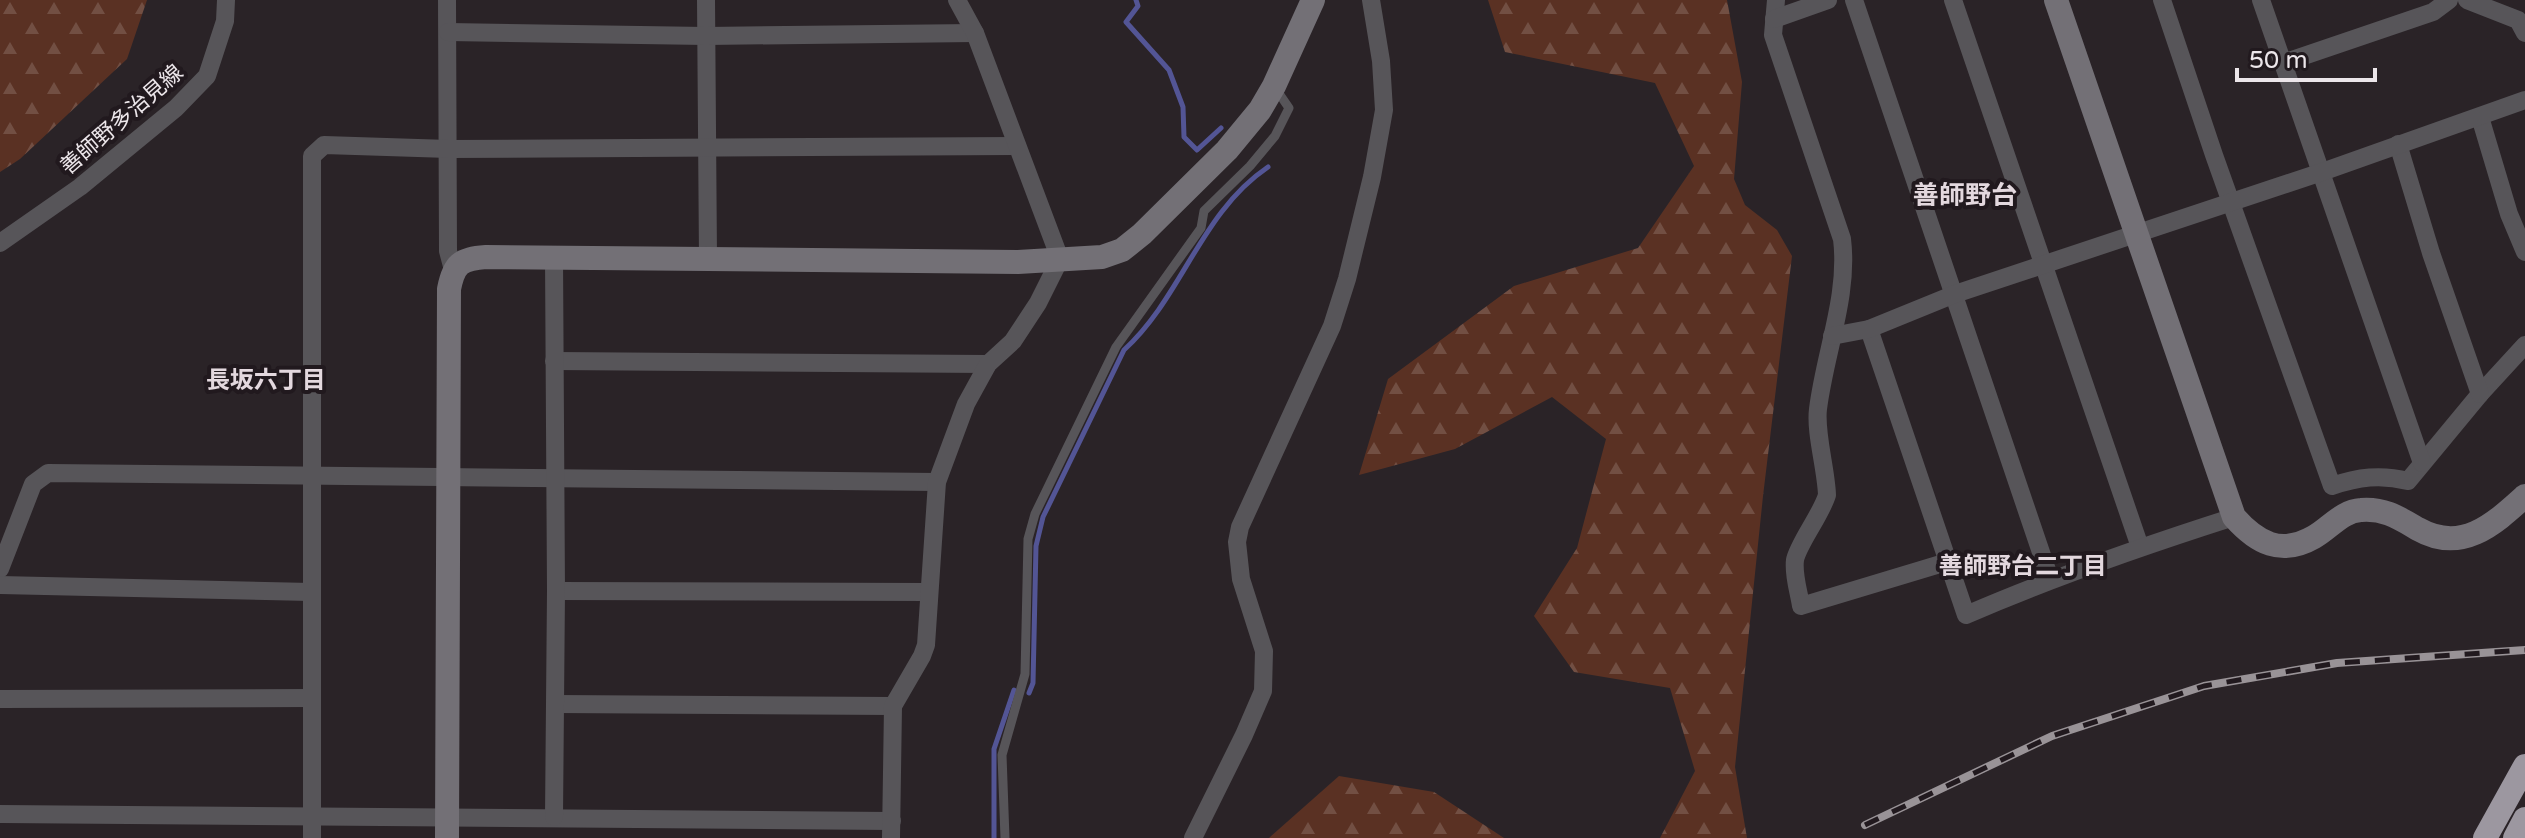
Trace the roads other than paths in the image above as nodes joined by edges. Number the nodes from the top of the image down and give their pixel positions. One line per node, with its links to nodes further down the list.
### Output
1 (226, 0): 32 (street, 善師野多治見線)
2 (447, 0): 17 (street)
3 (706, 0): 20 (street)
4 (957, 0): 18 (street)
5 (1313, 0): 22 (street)
6 (1371, 0): 76 (street)
7 (1776, 0): 16 (street)
8 (1828, 0): 16 (street)
9 (1854, 0): 39 (street)
10 (1953, 0): 37 (street)
11 (2056, 0): 31 (street)
12 (2162, 0): 30 (street)
13 (2261, 0): 21 (street)
14 (2449, 0): 21 (street)
15 (2467, 0): 19 (street)
16 (1774, 19): 41 (street)
17 (448, 32): 20 (street); 28 (street)
18 (975, 33): 20 (street); 26 (street)
19 (2525, 33)
20 (706, 36): 27 (street)
21 (2283, 63): 29 (street)
22 (1274, 86): 36 (street); 75 (lane)
23 (2525, 100): 24 (street)
24 (2480, 117): 25 (street); 33 (street)
25 (2398, 144): 29 (street); 45 (street)
26 (1017, 146): 27 (street); 36 (street)
27 (706, 148): 28 (street); 35 (street)
28 (449, 149): 38 (street); 47 (street)
29 (2322, 172): 30 (street); 46 (street)
30 (2231, 200): 31 (street); 46 (street)
31 (2137, 232): 37 (street); 52 (street)
32 (0, 243)
33 (2525, 252)
34 (554, 257): 35 (street); 38 (street); 43 (street)
35 (708, 258): 36 (street)
36 (1060, 259): 44 (street)
37 (2043, 265): 39 (street); 53 (street)
38 (453, 270): 49 (street)
39 (1955, 294): 40 (street); 56 (street)
40 (1869, 329): 41 (street); 54 (street)
41 (1832, 336): 54 (street)
42 (2525, 345): 45 (street)
43 (554, 361): 44 (street); 48 (street)
44 (988, 364): 50 (street)
45 (2480, 394): 46 (street)
46 (2422, 463)
47 (314, 476): 49 (street); 55 (street); 59 (street)
48 (554, 476): 49 (street); 50 (street); 58 (street)
49 (449, 478): 71 (street)
50 (937, 482): 60 (street)
51 (2525, 496): 52 (street)
52 (2234, 517): 53 (street)
53 (2140, 547): 56 (street)
54 (1947, 562): 56 (street)
55 (0, 569)
56 (2050, 579)
57 (0, 585): 59 (street)
58 (556, 591): 60 (street); 63 (street)
59 (311, 592): 61 (street)
60 (928, 592): 64 (street)
61 (311, 698): 62 (street); 68 (street)
62 (0, 699)
63 (555, 704): 64 (street); 67 (street)
64 (893, 706): 72 (street)
65 (2525, 766): 77 (highway)
66 (0, 814): 68 (street)
67 (554, 817): 69 (street); 71 (street)
68 (313, 818): 71 (street); 73 (street)
69 (580, 818): 72 (street); 74 (street)
70 (2525, 819): 78 (highway)
71 (447, 827)
72 (892, 830)
73 (312, 838)
74 (580, 838)
75 (1005, 838)
76 (1193, 838)
77 (2485, 838)
78 (2515, 838)

